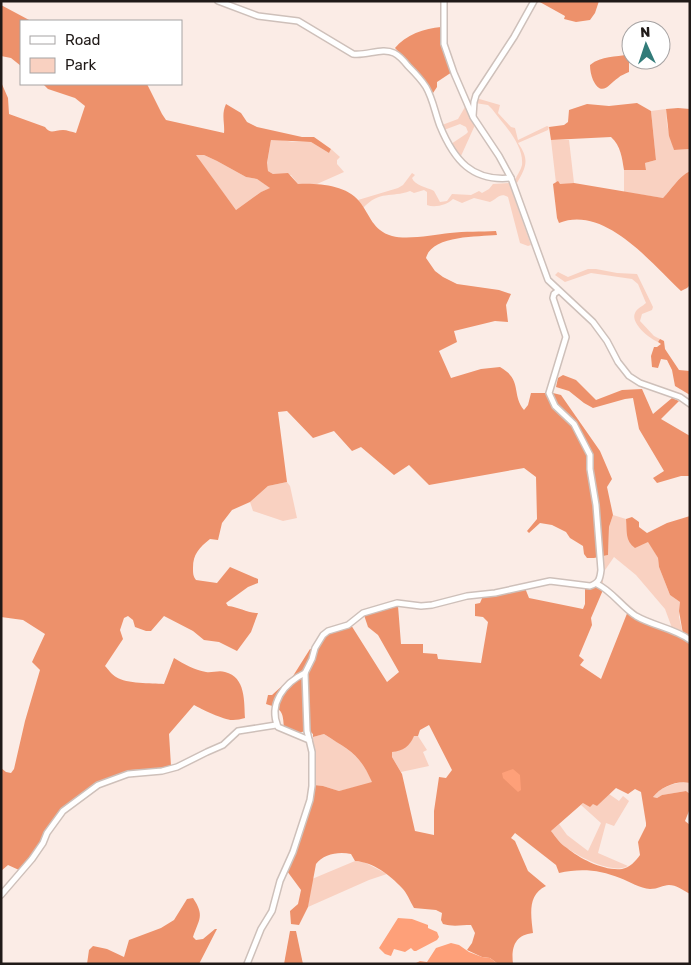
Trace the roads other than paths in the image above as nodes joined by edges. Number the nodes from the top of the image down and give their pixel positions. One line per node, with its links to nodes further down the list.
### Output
1 (218, 1): 5 (street)
2 (444, 1): 4 (street)
3 (534, 1): 4 (street)
4 (473, 117): 5 (street)
5 (511, 178): 6 (street)
6 (558, 291): 7 (street); 8 (street)
7 (690, 404)
8 (597, 584): 9 (street); 10 (street)
9 (690, 640)
10 (305, 673): 11 (street); 12 (street)
11 (276, 725): 13 (street); 15 (street)
12 (307, 731): 13 (street); 14 (street)
13 (298, 735): 14 (street)
14 (309, 740): 16 (street)
15 (1, 896)
16 (247, 964)

